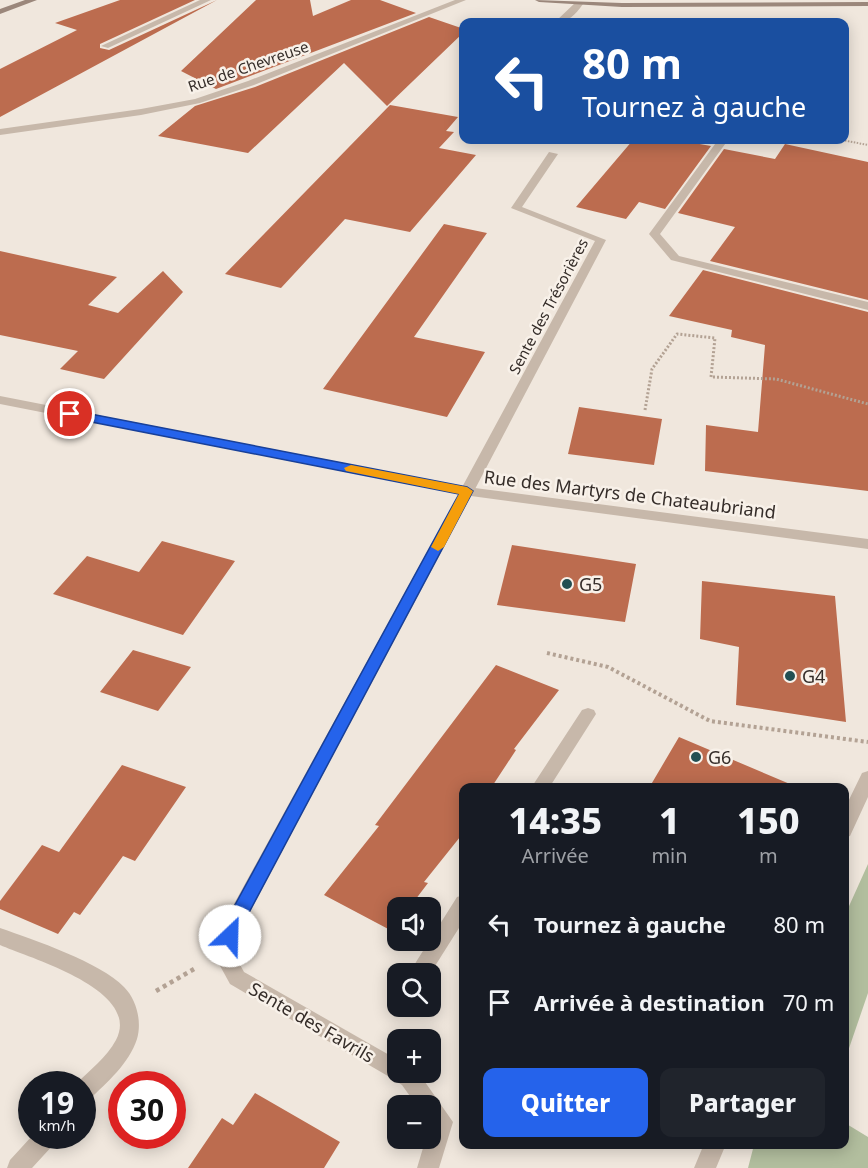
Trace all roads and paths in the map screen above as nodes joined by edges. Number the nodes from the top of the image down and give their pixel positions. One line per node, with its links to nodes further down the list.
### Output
1 (11, 0): 6 (street)
2 (33, 0): 9 (street)
3 (207, 0): 11 (street)
4 (462, 0): 12 (street, Rue de Chevreuse)
5 (538, 0): 7 (street)
6 (0, 4)
7 (579, 4): 8 (street); 10 (street)
8 (868, 4)
9 (0, 12)
10 (563, 18)
11 (105, 46)
12 (0, 132)
13 (849, 141): 15 (path)
14 (720, 144): 17 (street)
15 (868, 145)
16 (554, 154): 21 (street, Sente des Trésorières)
17 (868, 306)
18 (0, 400): 21 (street, Rue des Martyrs de Chateaubriand)
19 (868, 404): 20 (path)
20 (645, 410)
21 (467, 491): 22 (street, Rue des Martyrs de Chateaubriand); 31 (street)
22 (868, 544)
23 (546, 653): 25 (path)
24 (588, 714): 27 (street)
25 (868, 742)
26 (868, 778): 28 (street)
27 (541, 783)
28 (849, 820)
29 (459, 911): 32 (street)
30 (0, 936): 33 (street)
31 (223, 952): 33 (path); 34 (street, Sente des Favrils)
32 (426, 963)
33 (126, 1008): 35 (street)
34 (387, 1065)
35 (96, 1077)
36 (35, 1149): 39 (street)
37 (434, 1149): 40 (street, Sente des Favrils)
38 (713, 1149): 41 (street)
39 (18, 1168)
40 (428, 1168)
41 (705, 1168)

